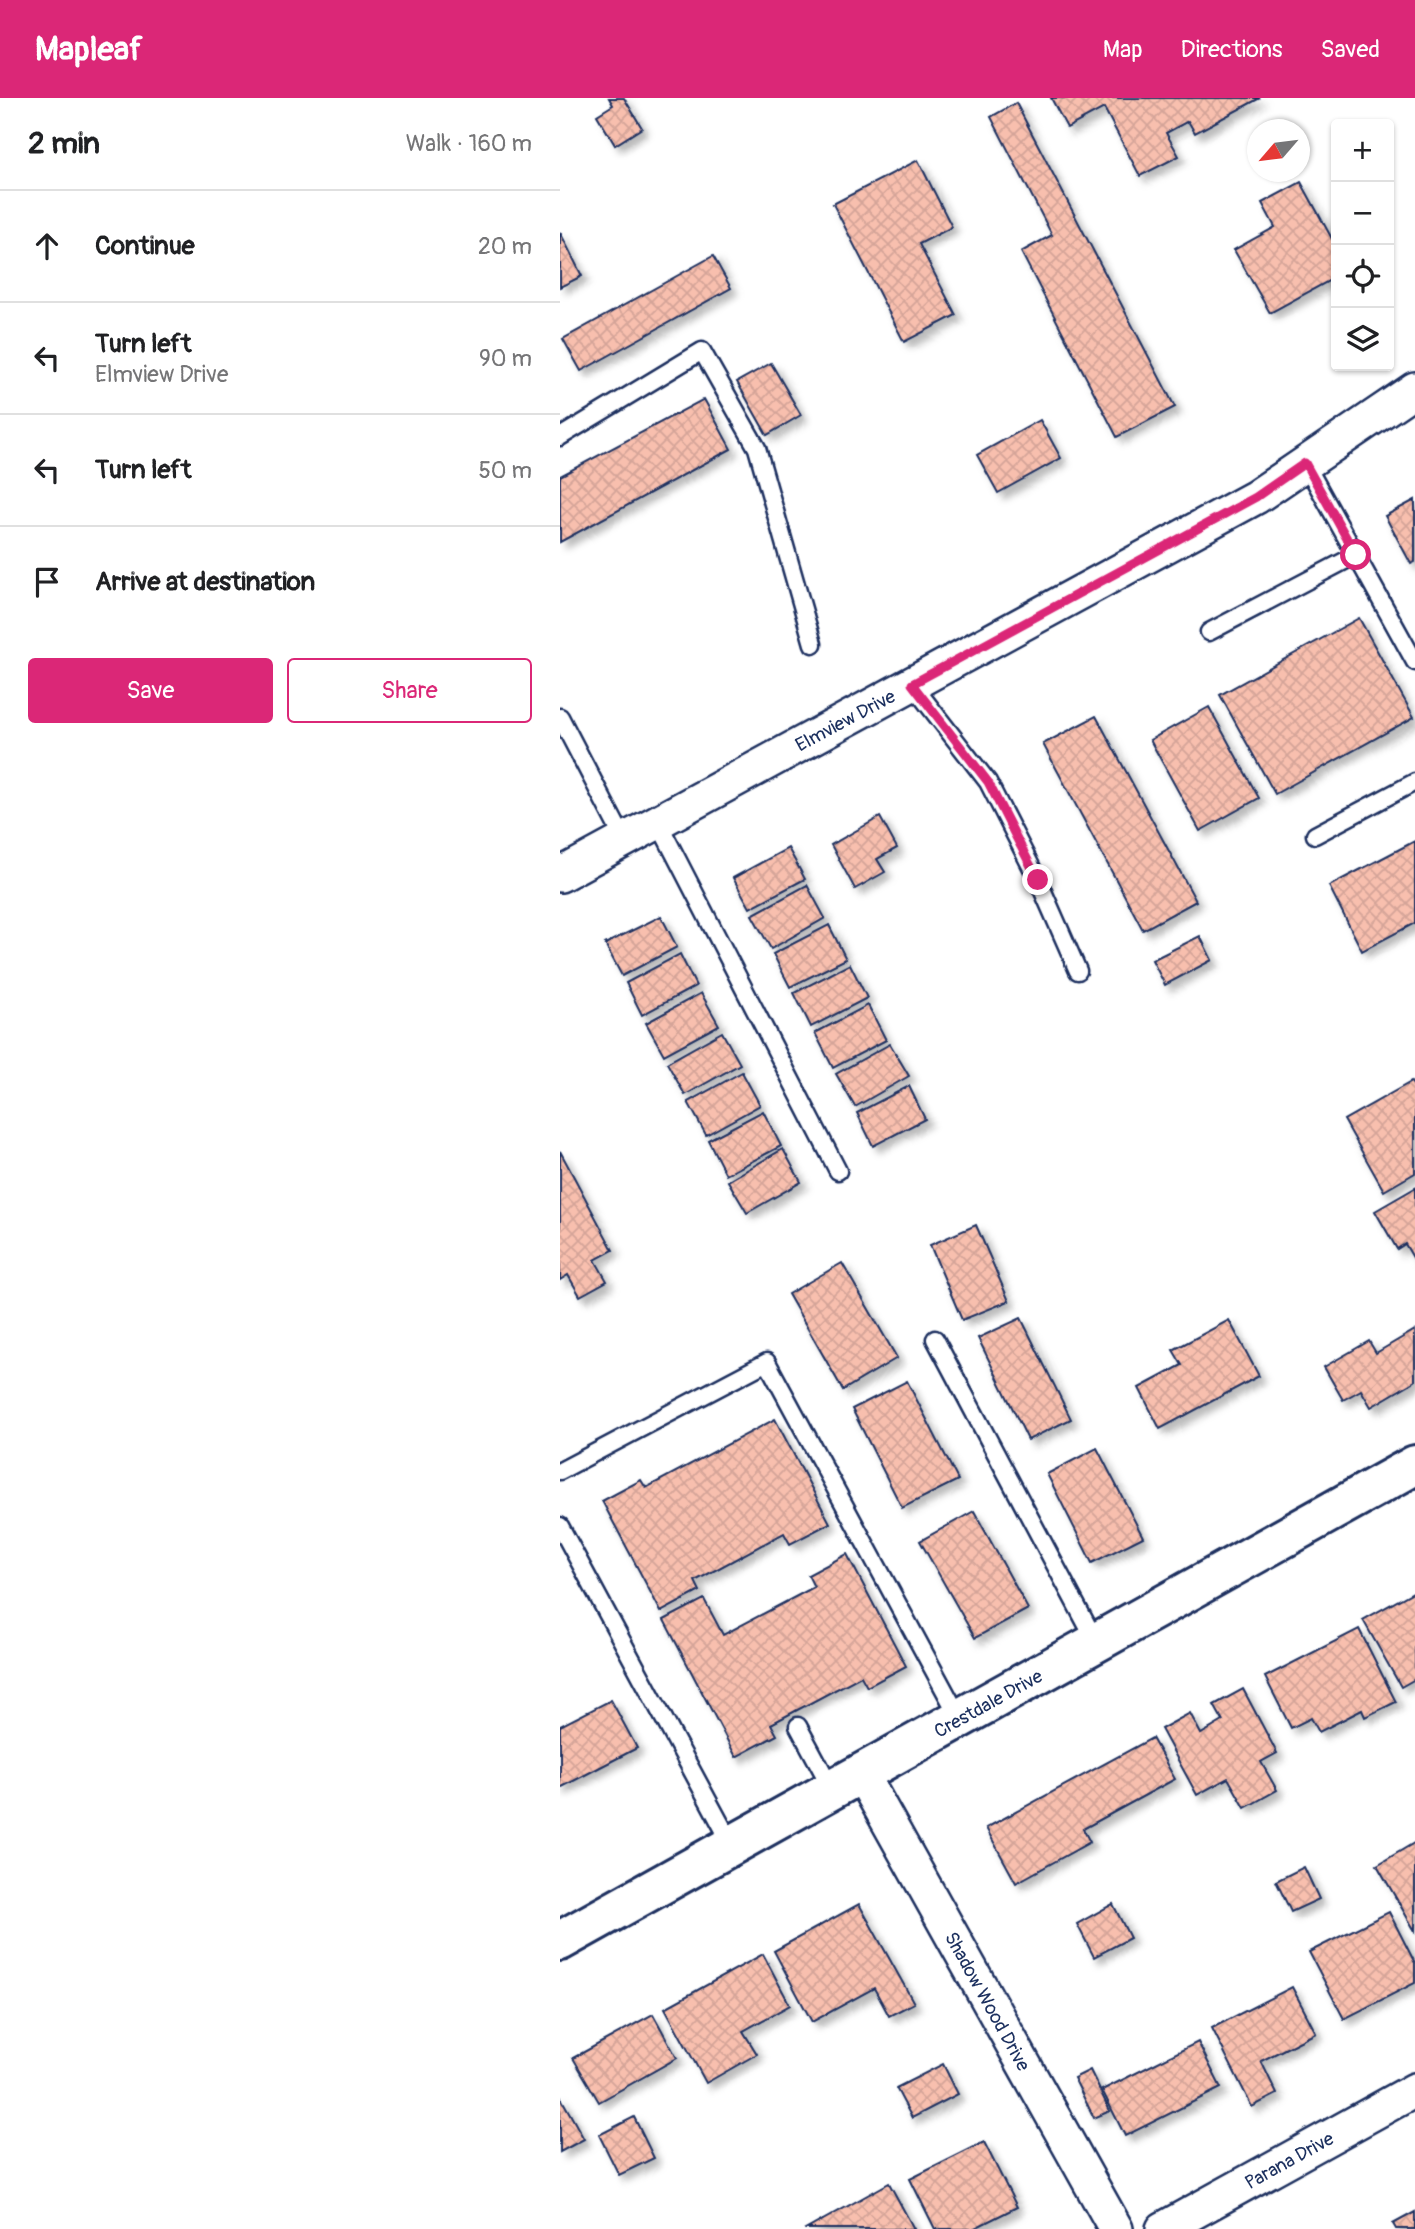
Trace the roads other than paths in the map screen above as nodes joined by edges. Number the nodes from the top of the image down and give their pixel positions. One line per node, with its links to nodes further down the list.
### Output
1 (1415, 389): 3 (street, Elmview Drive)
2 (560, 437): 6 (lane)
3 (1305, 463): 4 (lane); 8 (street, Elmview Drive)
4 (1356, 555): 5 (lane); 7 (lane)
5 (1209, 632)
6 (813, 644)
7 (1415, 663)
8 (912, 684): 11 (street, Elmview Drive); 15 (lane)
9 (560, 717): 13 (lane)
10 (1415, 782): 12 (lane)
11 (658, 822): 13 (street, Elmview Drive); 16 (lane)
12 (1315, 835)
13 (624, 840): 14 (street, Elmview Drive)
14 (560, 875)
15 (1078, 971)
16 (838, 1171)
17 (935, 1339): 21 (lane)
18 (1415, 1465): 21 (street, Crestdale Drive)
19 (560, 1471): 22 (lane)
20 (560, 1526): 25 (lane)
21 (1096, 1642): 22 (street, Crestdale Drive)
22 (960, 1719): 24 (street, Crestdale Drive)
23 (798, 1726): 24 (lane)
24 (846, 1781): 25 (street, Crestdale Drive); 28 (street, Shadow Wood Drive)
25 (733, 1845): 26 (street, Crestdale Drive)
26 (560, 1941)
27 (1415, 2090): 29 (street, Parana Drive)
28 (1116, 2229)
29 (1163, 2229)

